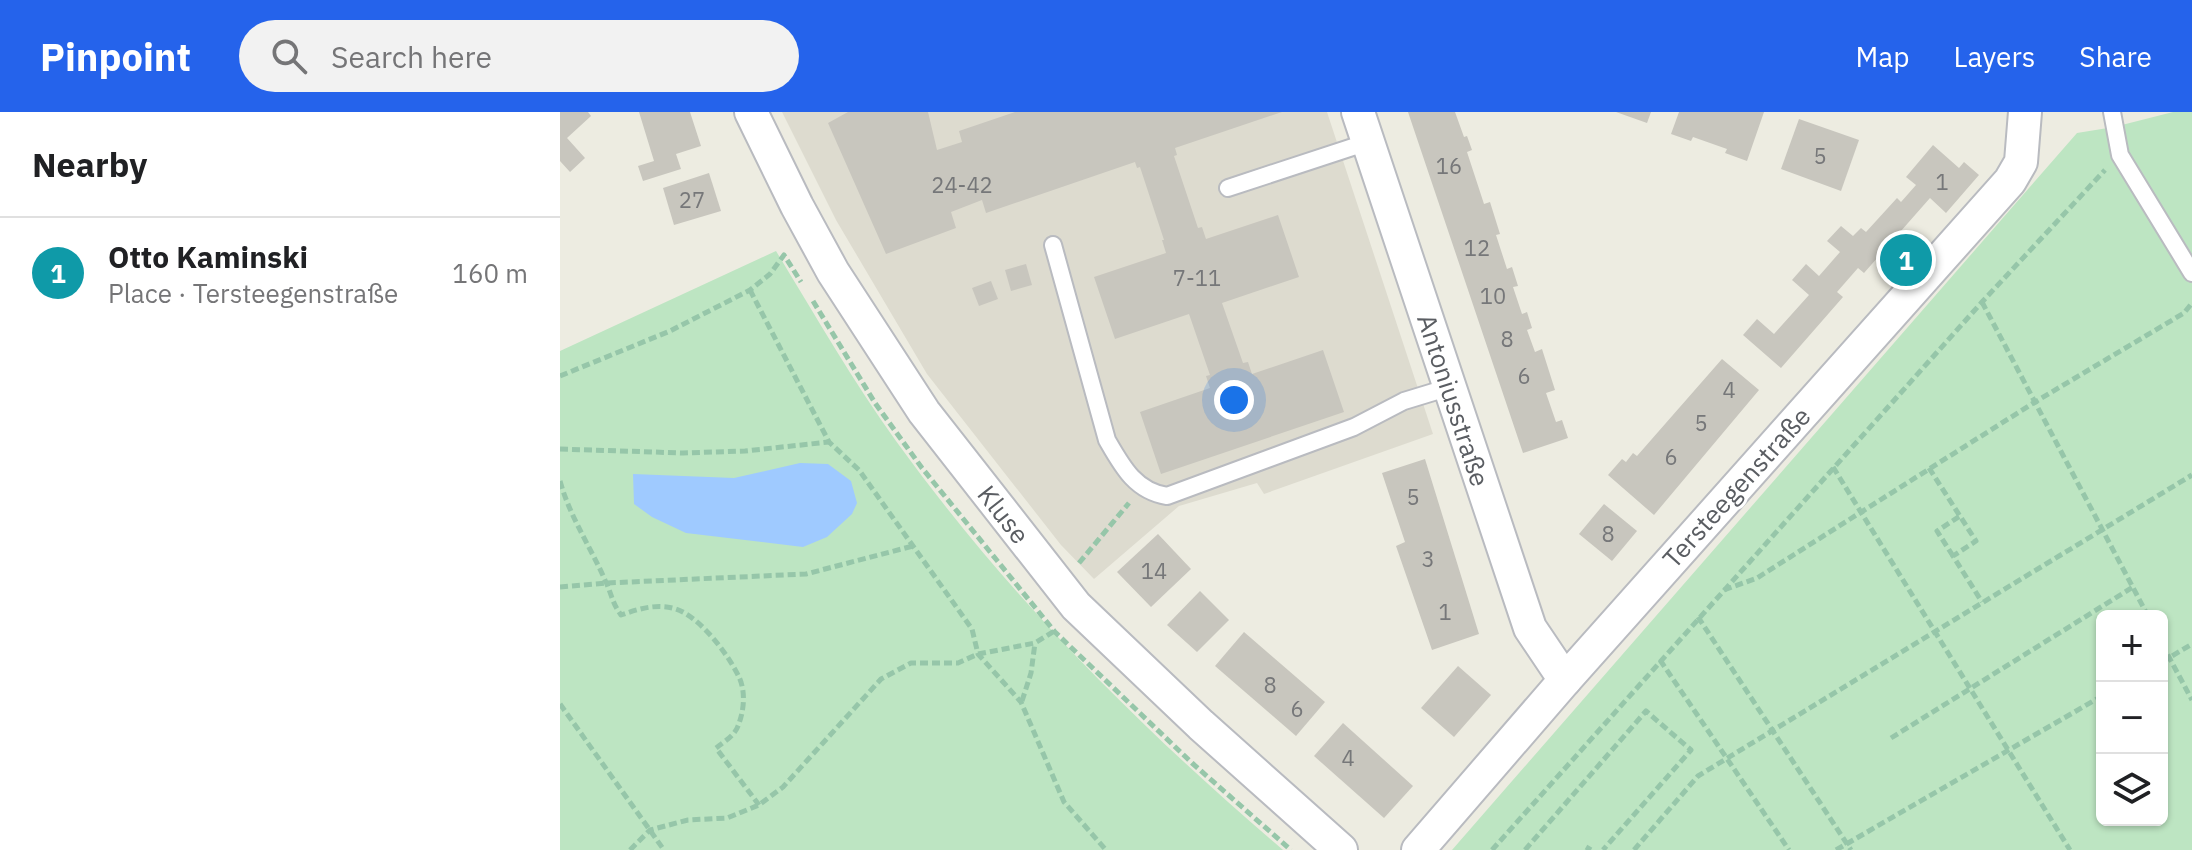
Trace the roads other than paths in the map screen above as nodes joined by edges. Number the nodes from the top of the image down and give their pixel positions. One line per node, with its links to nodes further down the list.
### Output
1 (751, 112): 10 (street, Kluse)
2 (2025, 112): 9 (street, Tersteegenstraße)
3 (2112, 112): 7 (lane)
4 (1363, 127): 5 (lane); 8 (street, Antoniusstraße)
5 (1228, 188)
6 (1053, 245): 8 (lane)
7 (2192, 273)
8 (1450, 387): 9 (street, Antoniusstraße)
9 (1565, 680): 11 (street, Tersteegenstraße)
10 (1341, 850)
11 (1418, 850)

